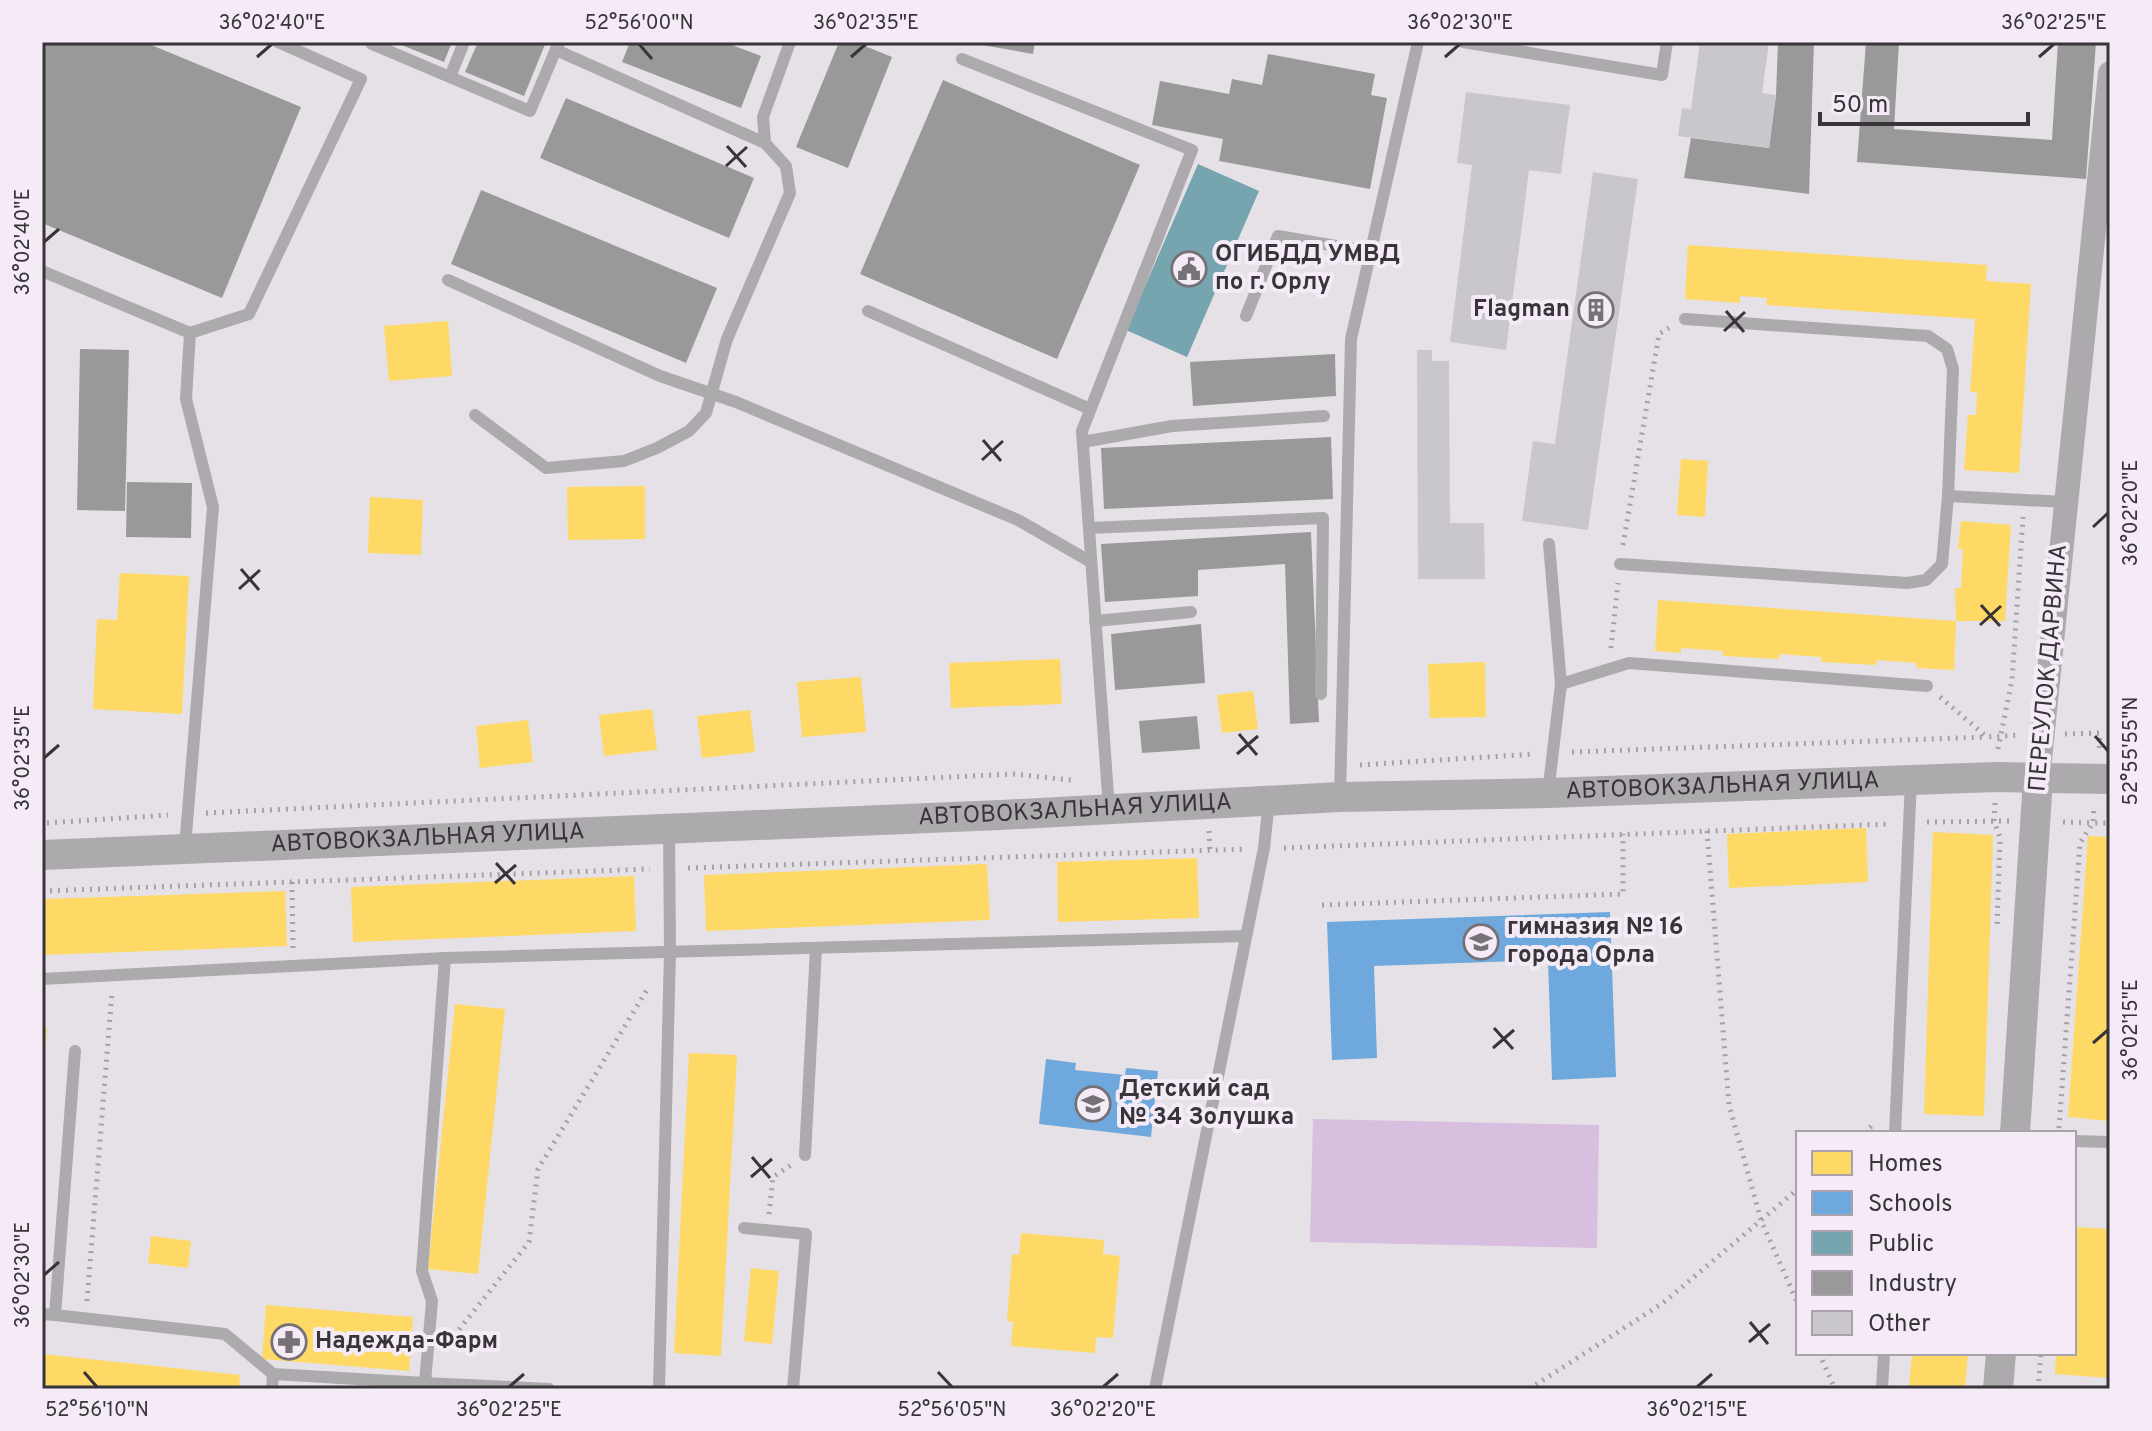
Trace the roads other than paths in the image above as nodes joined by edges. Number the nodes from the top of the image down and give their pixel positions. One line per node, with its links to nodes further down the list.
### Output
1 (278, 42): 10 (lane)
2 (317, 42): 10 (lane)
3 (373, 42): 13 (lane)
4 (464, 42): 13 (lane)
5 (790, 42): 14 (lane)
6 (1418, 42): 15 (lane)
7 (1463, 42): 8 (lane)
8 (1667, 42)
9 (558, 46): 13 (lane); 14 (lane)
10 (314, 58): 21 (lane)
11 (962, 59): 23 (lane)
12 (2110, 73): 28 (street, ПЕРЕУЛОК ДАРВИНА)
13 (450, 77)
14 (765, 143): 22 (lane)
15 (1371, 252): 19 (lane); 43 (lane)
16 (42, 271): 21 (lane)
17 (448, 280): 22 (lane)
18 (868, 311): 23 (lane)
19 (1246, 316)
20 (1685, 319): 27 (lane)
21 (190, 333): 46 (lane)
22 (713, 394): 24 (lane); 31 (lane)
23 (1090, 409): 26 (lane)
24 (475, 415)
25 (1324, 416): 26 (lane)
26 (1083, 442): 29 (lane)
27 (1948, 496): 28 (lane); 32 (lane)
28 (2065, 502): 38 (street, ПЕРЕУЛОК ДАРВИНА)
29 (1089, 528): 31 (lane); 37 (lane)
30 (1549, 544): 35 (lane)
31 (1091, 562): 34 (lane)
32 (1620, 564)
33 (1191, 612): 34 (lane)
34 (1095, 621): 42 (lane)
35 (1561, 684): 36 (lane); 41 (lane)
36 (1927, 686)
37 (1321, 694)
38 (2038, 779): 39 (street, АВТОВОКЗАЛЬНАЯ УЛИЦА); 40 (street, АВТОВОКЗАЛЬНАЯ УЛИЦА); 55 (street, ПЕРЕУЛОК ДАРВИНА)
39 (2103, 779)
40 (1912, 780): 41 (street, АВТОВОКЗАЛЬНАЯ УЛИЦА); 54 (lane)
41 (1548, 793): 43 (street, АВТОВОКЗАЛЬНАЯ УЛИЦА)
42 (1108, 797): 44 (street, АВТОВОКЗАЛЬНАЯ УЛИЦА); 45 (street, АВТОВОКЗАЛЬНАЯ УЛИЦА)
43 (1340, 797): 44 (street, АВТОВОКЗАЛЬНАЯ УЛИЦА)
44 (1269, 801): 48 (lane)
45 (669, 827): 46 (street, АВТОВОКЗАЛЬНАЯ УЛИЦА); 50 (lane)
46 (185, 847): 47 (street, АВТОВОКЗАЛЬНАЯ УЛИЦА)
47 (42, 855)
48 (1246, 936): 49 (lane); 69 (lane)
49 (816, 948): 50 (lane); 58 (lane)
50 (670, 952): 51 (lane); 67 (lane)
51 (445, 958): 52 (lane); 64 (lane)
52 (42, 979)
53 (75, 1051): 60 (lane)
54 (1895, 1131)
55 (2015, 1131)
56 (2076, 1141): 57 (lane)
57 (2110, 1142)
58 (805, 1155)
59 (744, 1228): 68 (lane)
60 (49, 1315): 63 (lane)
61 (1884, 1355): 70 (lane)
62 (2001, 1355): 71 (street)
63 (273, 1374): 64 (lane); 65 (lane)
64 (426, 1377): 66 (lane)
65 (272, 1389)
66 (549, 1389)
67 (659, 1389)
68 (793, 1389)
69 (1155, 1389)
70 (1882, 1389)
71 (1998, 1389)

